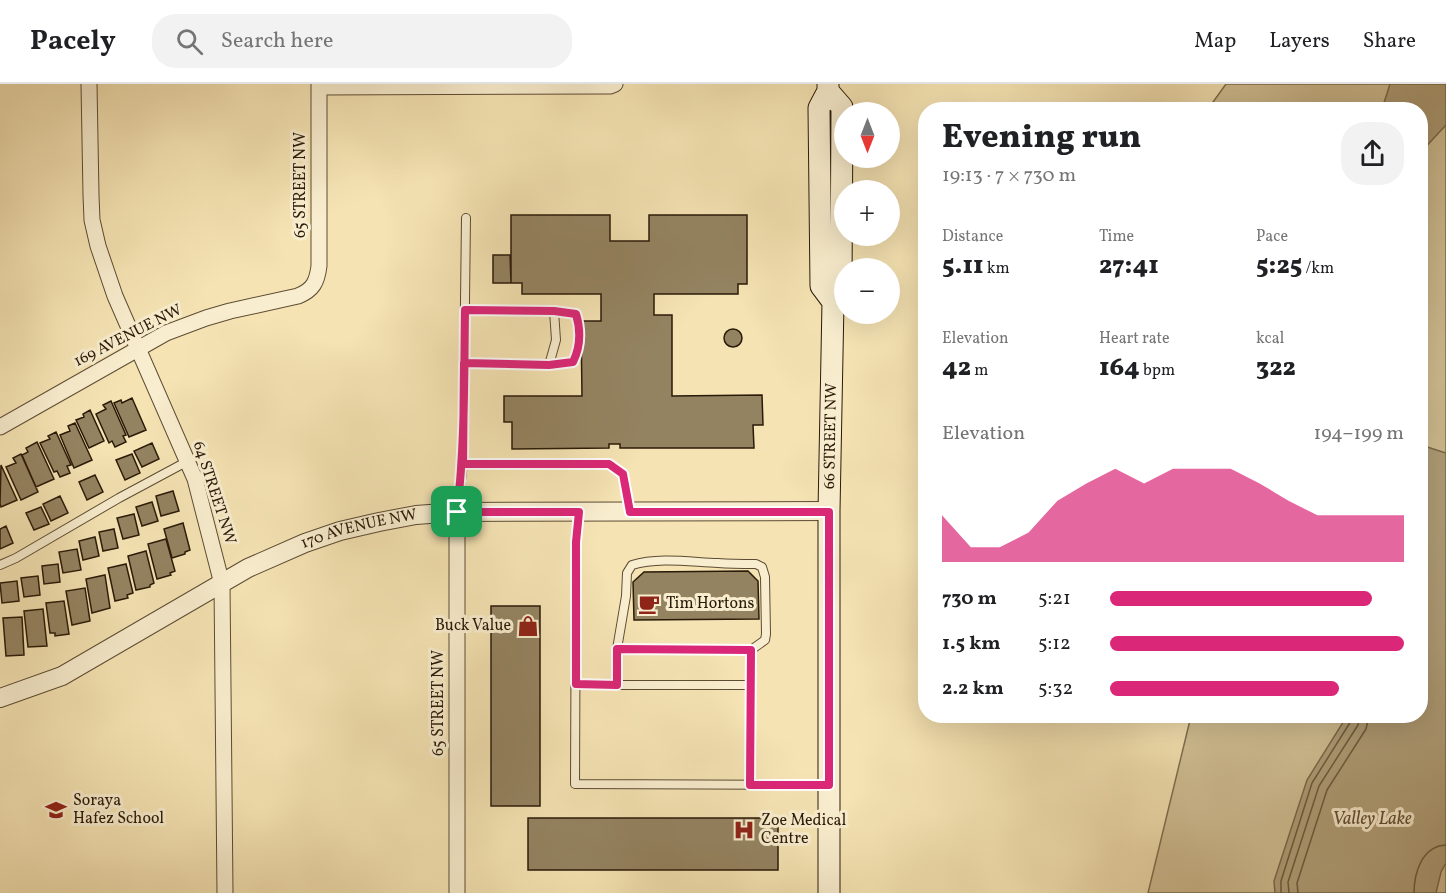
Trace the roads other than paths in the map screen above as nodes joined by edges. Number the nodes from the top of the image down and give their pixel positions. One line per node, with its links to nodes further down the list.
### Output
1 (89, 84): 9 (street, 64 STREET NW)
2 (615, 84): 3 (street)
3 (320, 86): 6 (street, 65 STREET NW)
4 (828, 87): 18 (main road, 66 STREET NW)
5 (466, 218): 7 (lane)
6 (314, 286): 9 (street, 169 AVENUE NW)
7 (465, 310): 8 (lane); 10 (lane)
8 (554, 311): 11 (lane); 11 (lane)
9 (138, 348): 12 (street, 169 AVENUE NW); 13 (street, 64 STREET NW)
10 (464, 363): 11 (lane); 14 (lane)
11 (549, 365)
12 (0, 427)
13 (188, 461): 19 (lane); 20 (street, 64 STREET NW)
14 (463, 464): 15 (lane); 17 (lane)
15 (457, 512): 16 (street, 170 AVENUE NW); 20 (street, 170 AVENUE NW); 30 (street, 65 STREET NW)
16 (579, 512): 17 (street, 170 AVENUE NW); 23 (lane)
17 (630, 512): 18 (street, 170 AVENUE NW)
18 (829, 512): 28 (main road, 66 STREET NW)
19 (0, 565)
20 (222, 584): 26 (street, 170 AVENUE NW); 29 (street, 64 STREET NW)
21 (617, 649): 22 (lane); 22 (lane); 24 (lane)
22 (751, 650): 25 (lane)
23 (576, 684): 24 (lane); 27 (lane)
24 (617, 685): 25 (lane)
25 (751, 685): 27 (lane)
26 (0, 698)
27 (750, 785): 28 (lane)
28 (829, 785): 31 (main road, 66 STREET NW)
29 (225, 893)
30 (457, 893)
31 (829, 893)

